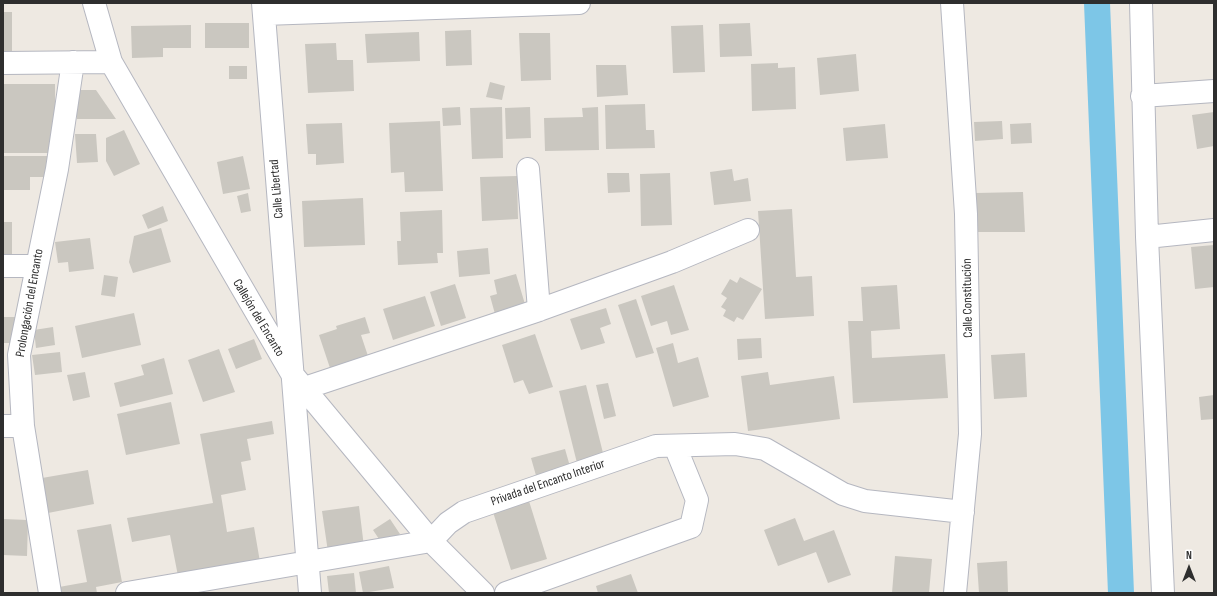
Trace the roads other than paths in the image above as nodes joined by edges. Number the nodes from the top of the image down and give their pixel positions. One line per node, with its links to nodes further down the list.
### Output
1 (94, 3): 7 (street, Callejón del Encanto)
2 (579, 3): 5 (street)
3 (952, 3): 21 (street, Calle Constitución)
4 (1141, 3): 10 (street)
5 (263, 8): 18 (street, Calle Libertad)
6 (73, 62): 7 (street); 8 (street); 16 (street, Prolongación del Encanto)
7 (111, 62): 18 (street, Callejón del Encanto)
8 (3, 63)
9 (1214, 91): 10 (street)
10 (1142, 96): 14 (street)
11 (528, 169): 17 (street)
12 (748, 230): 17 (street)
13 (1214, 230): 14 (street)
14 (1147, 237): 30 (street)
15 (3, 266): 16 (street)
16 (36, 266): 19 (street, Prolongación del Encanto)
17 (539, 310): 18 (street)
18 (298, 381): 22 (street, Callejón del Encanto); 23 (street, Calle Libertad)
19 (13, 426): 24 (street, Prolongación del Encanto)
20 (675, 446): 21 (street, Privada del Encanto Interior); 22 (street, Privada del Encanto Interior); 28 (street)
21 (963, 512): 29 (street, Calle Constitución)
22 (431, 541): 23 (street); 27 (street, Callejón del Encanto)
23 (308, 561): 25 (street); 26 (street, Calle Libertad)
24 (50, 593)
25 (127, 593)
26 (310, 593)
27 (483, 593)
28 (506, 593)
29 (955, 593)
30 (1163, 593)

